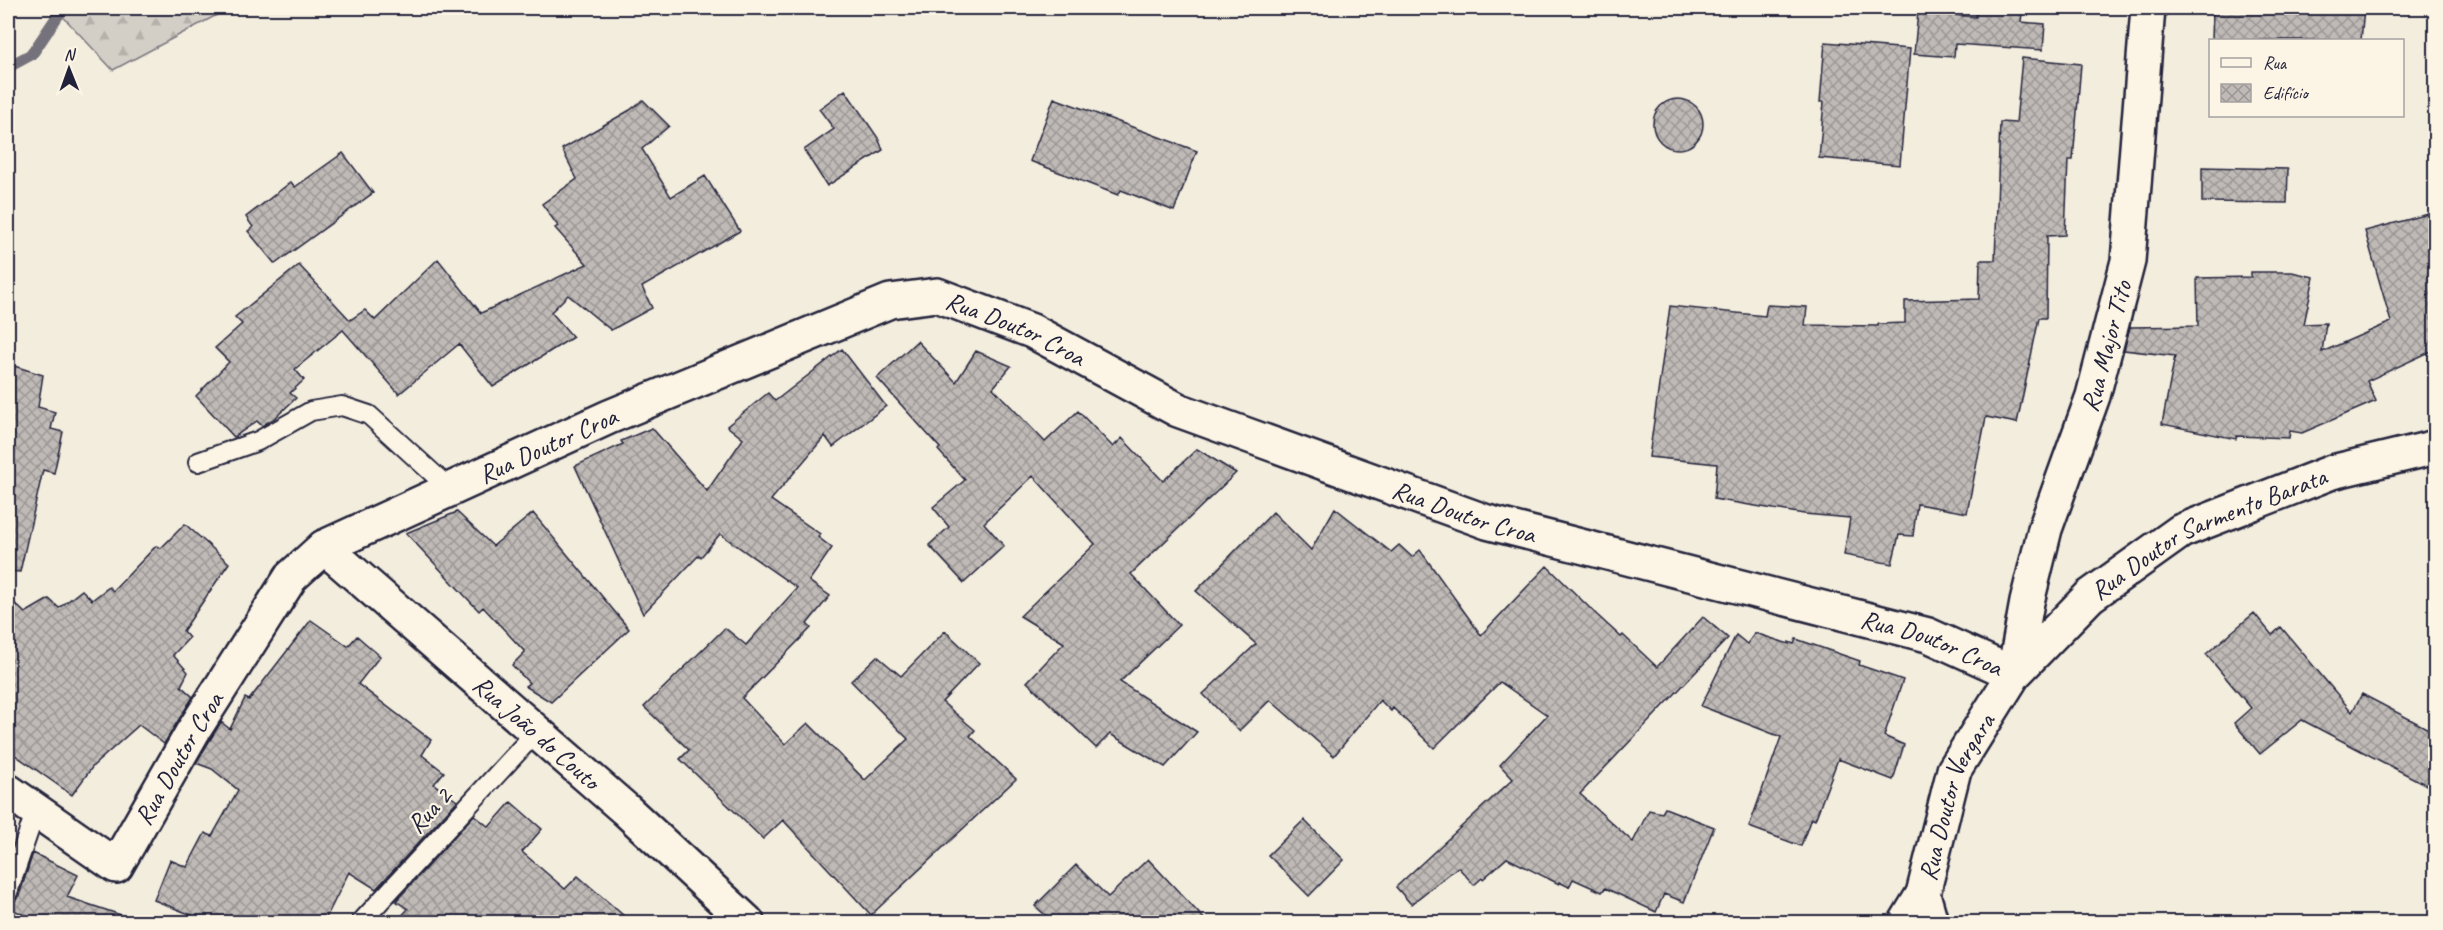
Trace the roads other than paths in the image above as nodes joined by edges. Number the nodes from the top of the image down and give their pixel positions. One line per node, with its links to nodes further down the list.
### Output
1 (2148, 8): 6 (street, Rua Major Tito)
2 (2436, 447): 6 (street, Rua Doutor Sarmento Barata)
3 (198, 462): 4 (lane)
4 (450, 489): 5 (street, Rua Doutor Croa); 6 (street, Rua Doutor Croa)
5 (324, 547): 7 (street, Rua João do Couto); 9 (street, Rua Doutor Croa)
6 (2014, 674): 11 (street, Rua Doutor Vergara)
7 (536, 732): 12 (street, Rua João do Couto); 13 (lane, Rua 2)
8 (8, 791): 9 (street)
9 (36, 810): 10 (lane)
10 (8, 892)
11 (1927, 908): 14 (street, Rua Doutor Vergara)
12 (733, 919)
13 (361, 922)
14 (1906, 922)

